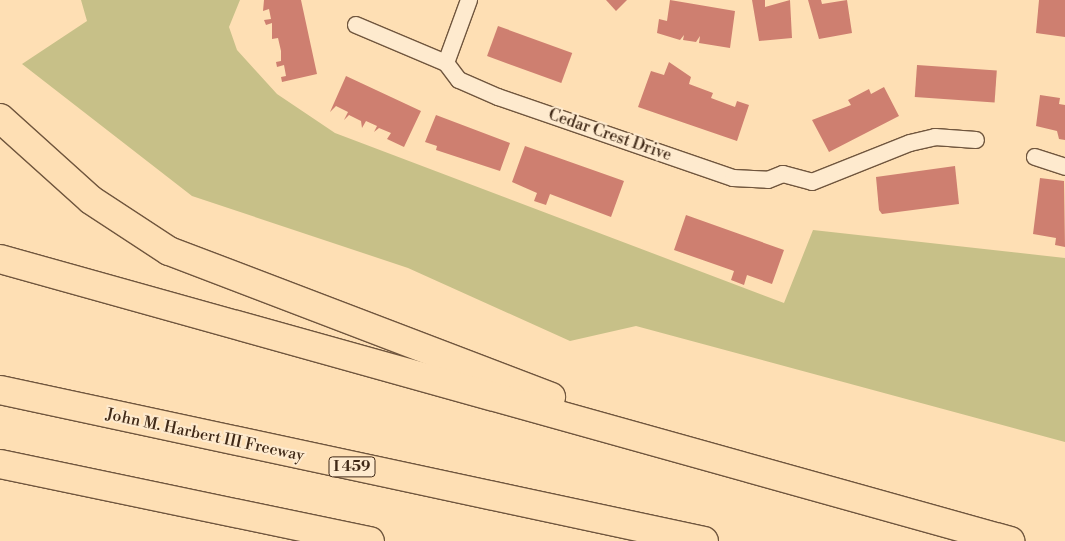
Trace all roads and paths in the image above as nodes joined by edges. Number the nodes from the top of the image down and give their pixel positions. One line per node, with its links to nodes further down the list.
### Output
1 (470, 0): 3 (street)
2 (356, 25): 3 (street, Cedar Crest Drive)
3 (446, 63): 5 (street, Cedar Crest Drive)
4 (0, 118): 11 (highway)
5 (976, 140)
6 (1035, 157): 7 (street)
7 (1065, 167)
8 (0, 259): 11 (highway)
9 (0, 390): 13 (highway, John M. Harbert III Freeway / I 459)
10 (0, 464): 12 (highway)
11 (814, 489): 14 (highway)
12 (370, 541)
13 (704, 541)
14 (1010, 541)

